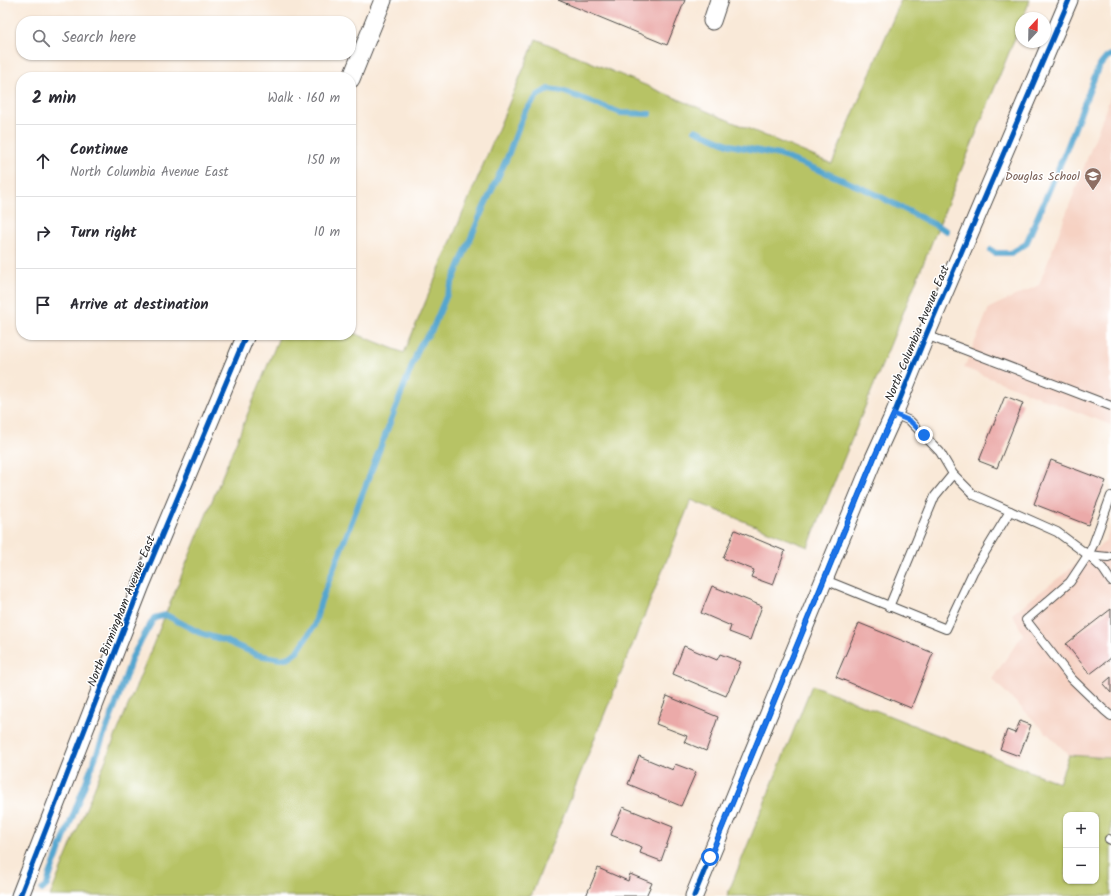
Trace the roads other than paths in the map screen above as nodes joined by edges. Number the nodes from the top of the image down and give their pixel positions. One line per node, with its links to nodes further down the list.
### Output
1 (383, 0): 5 (street)
2 (720, 0): 4 (street)
3 (1069, 0): 6 (street, North Columbia Avenue East)
4 (712, 21)
5 (354, 72)
6 (926, 335): 8 (lane); 9 (street, North Columbia Avenue East)
7 (244, 340): 19 (street, North Birmingham Avenue East)
8 (1111, 406)
9 (894, 414): 10 (lane); 15 (street, North Columbia Avenue East)
10 (953, 474): 12 (lane); 17 (lane)
11 (1111, 496): 13 (lane)
12 (1010, 511): 13 (lane); 17 (lane)
13 (1088, 555): 14 (lane); 16 (lane); 18 (lane)
14 (1110, 558)
15 (825, 580): 17 (lane); 20 (street, North Columbia Avenue East)
16 (1111, 581)
17 (889, 607)
18 (1111, 716)
19 (20, 896)
20 (694, 896)

